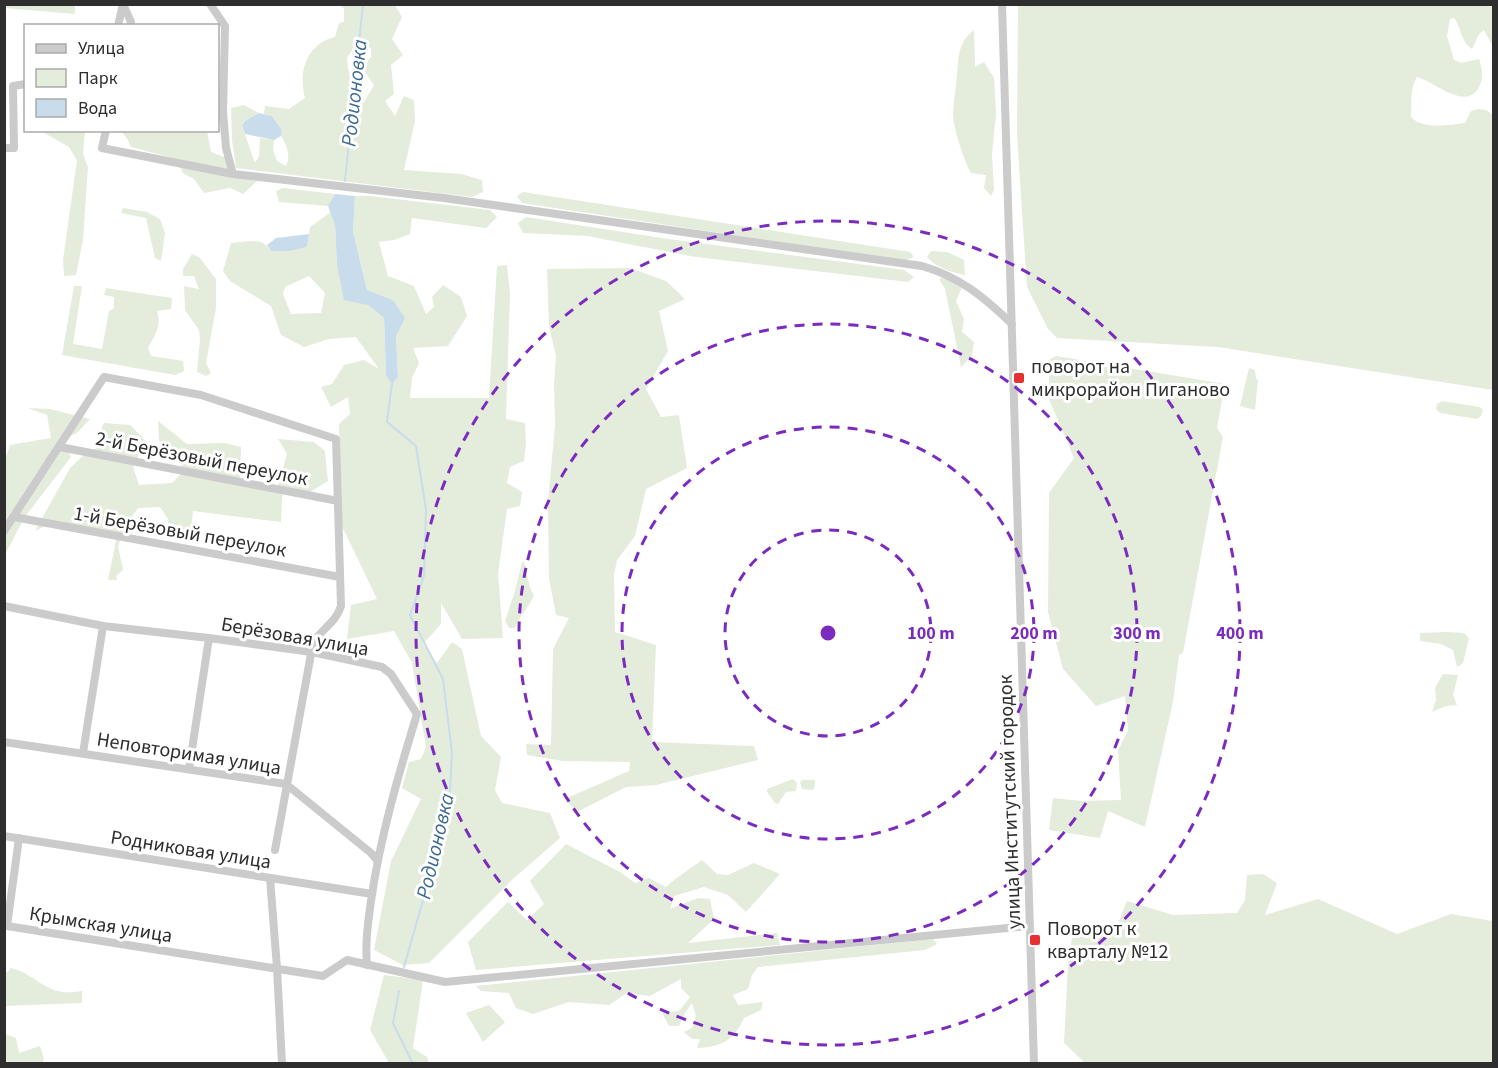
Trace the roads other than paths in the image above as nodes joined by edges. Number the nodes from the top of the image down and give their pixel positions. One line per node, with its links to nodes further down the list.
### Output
1 (123, 4): 4 (street); 5 (street)
2 (210, 4): 6 (street)
3 (1002, 4): 12 (street, улица Институтский городок)
4 (118, 24)
5 (130, 24)
6 (221, 56): 7 (street)
7 (221, 69): 11 (street)
8 (24, 84): 10 (street)
9 (106, 132): 11 (street)
10 (4, 148)
11 (233, 174): 12 (street)
12 (1012, 324): 32 (street, улица Институтский городок)
13 (60, 447): 14 (street, 2-й Берёзовый переулок); 14 (street); 15 (street)
14 (338, 501): 17 (street)
15 (14, 517): 16 (street); 17 (street, 1-й Берёзовый переулок)
16 (4, 531)
17 (340, 577): 21 (street)
18 (4, 606): 19 (street, Берёзовая улица)
19 (104, 626): 20 (street, Берёзовая улица); 23 (street)
20 (210, 638): 21 (street, Берёзовая улица); 24 (street)
21 (312, 652): 25 (street); 29 (street, Берёзовая улица)
22 (4, 742): 23 (street, Неповторимая улица)
23 (83, 753): 24 (street, Неповторимая улица)
24 (189, 769): 25 (street, Неповторимая улица)
25 (286, 784): 28 (street); 29 (street, Неповторимая улица)
26 (4, 836): 27 (street, Родниковая улица)
27 (19, 838): 30 (street, Родниковая улица); 34 (street, Крымская улица)
28 (275, 850)
29 (378, 861): 31 (street, Берёзовая улица)
30 (270, 878): 31 (street, Родниковая улица); 34 (street)
31 (372, 894): 33 (street, Берёзовая улица)
32 (1029, 926): 33 (street); 36 (street, улица Институтский городок)
33 (367, 965): 34 (street)
34 (278, 968): 35 (street)
35 (282, 1064)
36 (1034, 1064)

